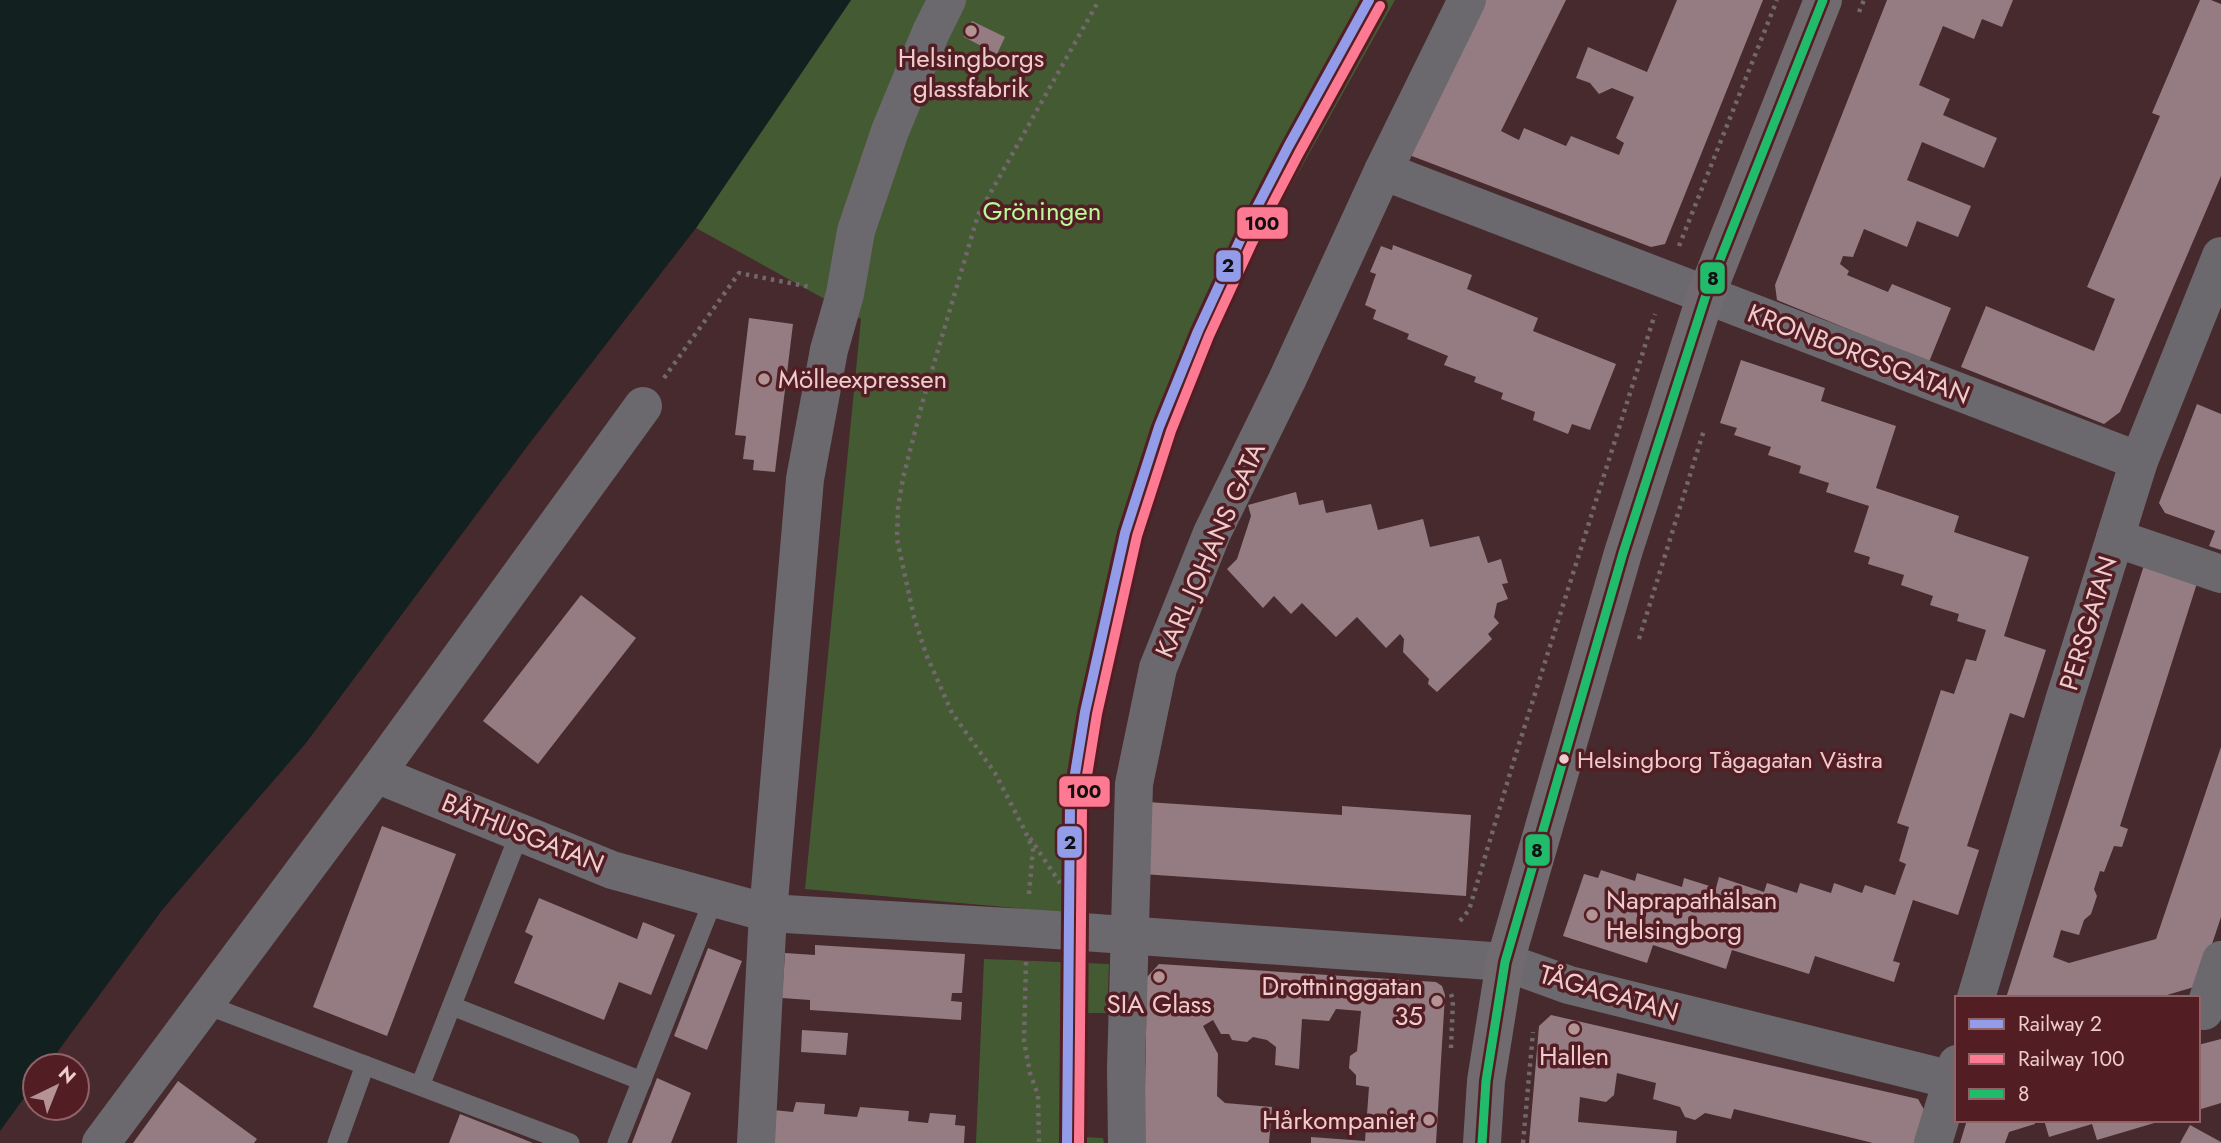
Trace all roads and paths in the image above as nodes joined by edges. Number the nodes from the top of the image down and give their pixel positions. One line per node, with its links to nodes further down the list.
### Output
1 (947, 0): 11 (street)
2 (1099, 0): 20 (path)
3 (1467, 0): 8 (street, KARL JOHANS GATA)
4 (1777, 0): 10 (path)
5 (1823, 0): 12 (street)
6 (1864, 0): 7 (path)
7 (1859, 13)
8 (1383, 171): 10 (street, KRONBORGSGATAN); 25 (street, KARL JOHANS GATA)
9 (2221, 256): 15 (street, PERSGATAN)
10 (1665, 280): 12 (street, KRONBORGSGATAN); 26 (path)
11 (845, 294): 13 (path); 23 (street)
12 (1706, 295): 15 (street, KRONBORGSGATAN); 28 (street)
13 (643, 406): 19 (street)
14 (1705, 426): 18 (path)
15 (2139, 461): 16 (street, PERSGATAN)
16 (2115, 538): 17 (street); 29 (street, PERSGATAN)
17 (2221, 574)
18 (1637, 648)
19 (376, 774): 21 (street, BÅTHUSGATAN); 30 (street)
20 (1024, 829): 24 (path); 25 (path)
21 (520, 832): 22 (street, BÅTHUSGATAN); 31 (lane)
22 (714, 898): 23 (street, BÅTHUSGATAN); 36 (lane)
23 (768, 913): 24 (street, BÅTHUSGATAN); 42 (street)
24 (1027, 928): 25 (street, BÅTHUSGATAN); 43 (path)
25 (1111, 935): 26 (street, TÅGAGATAN); 44 (street, KARL JOHANS GATA)
26 (1435, 957): 28 (street, TÅGAGATAN); 33 (path)
27 (2221, 960): 32 (street)
28 (1505, 962): 35 (street, TÅGAGATAN); 45 (street)
29 (1977, 996)
30 (204, 1004): 34 (lane); 38 (street)
31 (452, 1006): 36 (lane); 37 (lane)
32 (2208, 1010)
33 (1451, 1060)
34 (365, 1065): 37 (lane); 39 (lane)
35 (1955, 1074): 46 (street)
36 (642, 1081): 41 (lane)
37 (420, 1086): 40 (lane)
38 (101, 1143)
39 (337, 1143)
40 (570, 1143)
41 (617, 1143)
42 (756, 1143)
43 (1039, 1143)
44 (1127, 1143)
45 (1482, 1143)
46 (1933, 1143)

